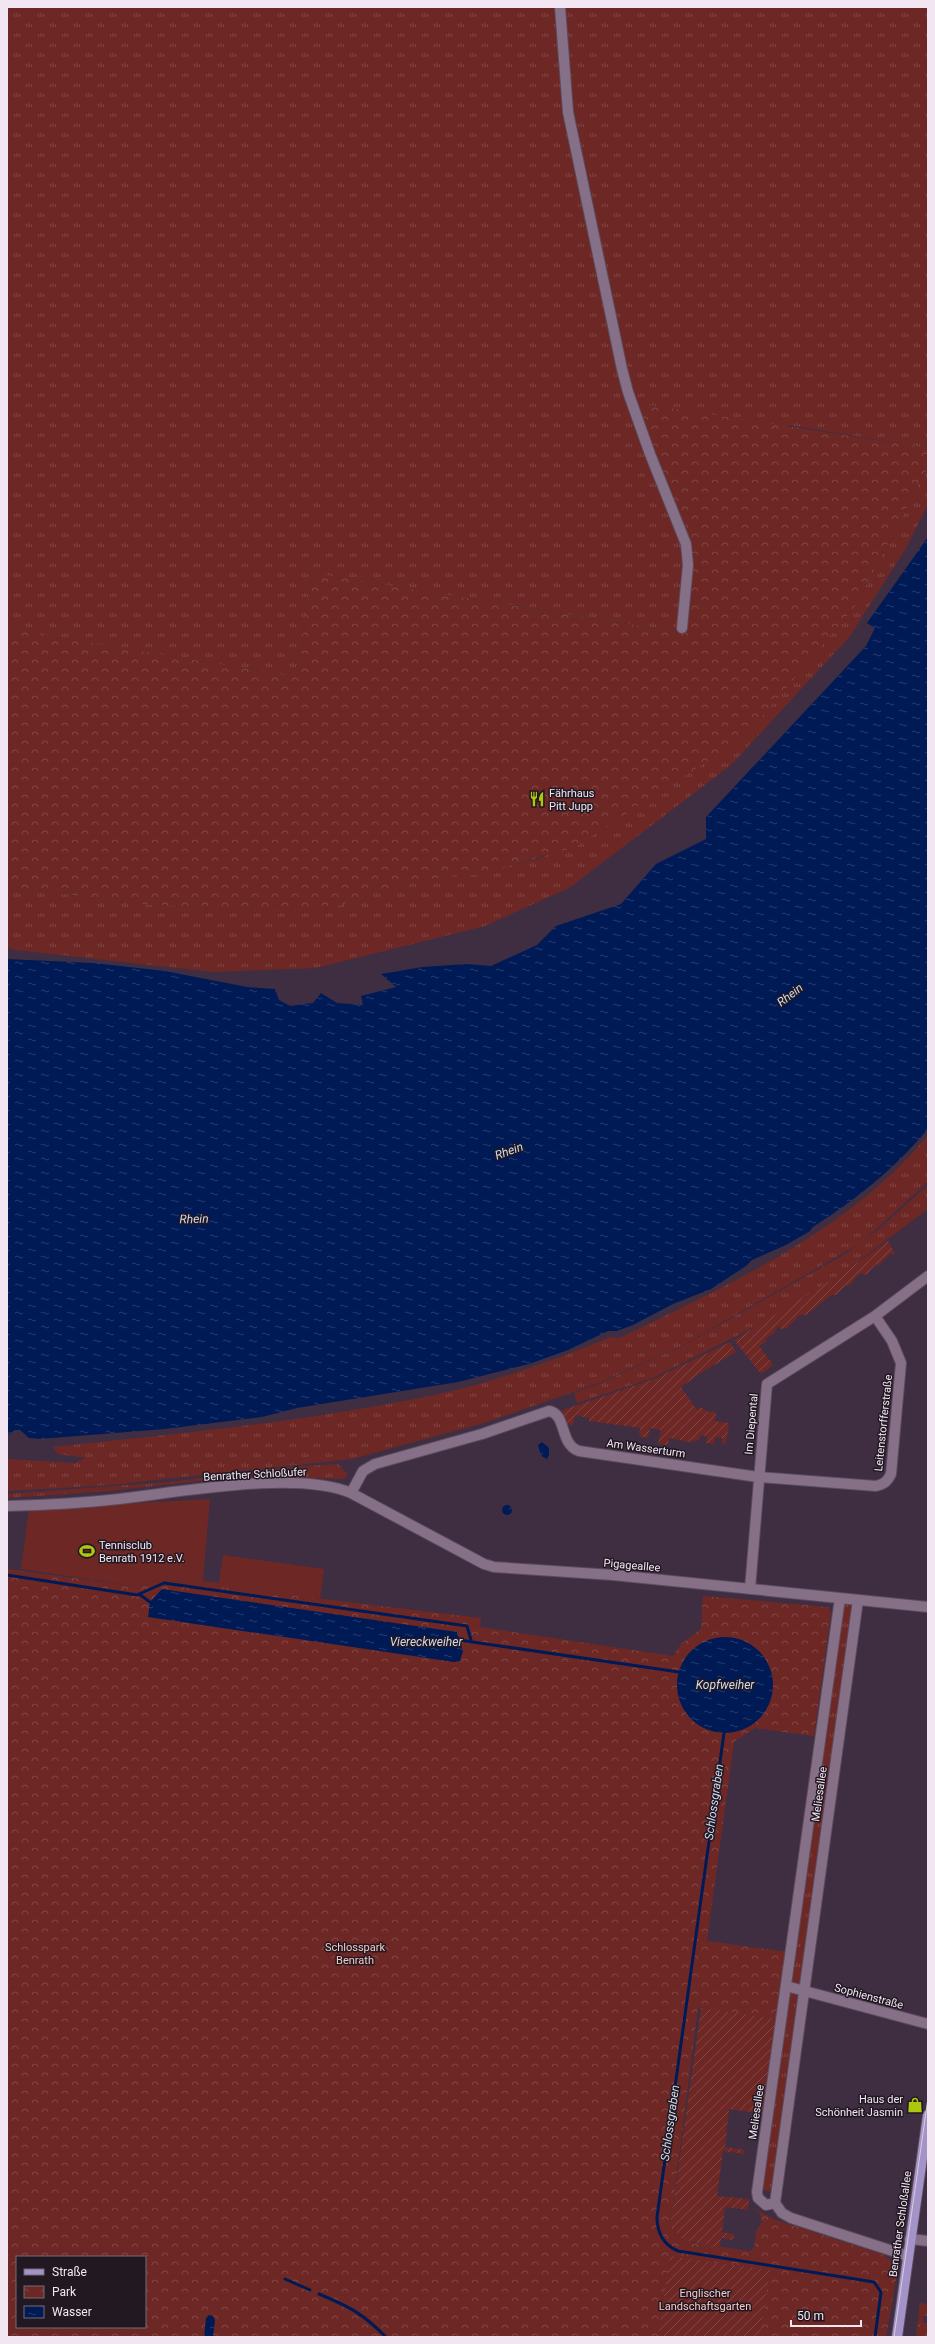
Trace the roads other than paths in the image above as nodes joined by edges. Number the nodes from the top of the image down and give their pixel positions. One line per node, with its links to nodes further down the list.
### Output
1 (560, 7): 2 (street)
2 (682, 628)
3 (928, 1276): 4 (street, Im Diepental)
4 (875, 1316): 5 (street, Im Diepental); 5 (street, Leitenstorfferstraße)
5 (758, 1477): 6 (street, Am Wasserturm); 8 (street, Im Diepental)
6 (351, 1492): 7 (street, Benrather Schloßufer); 8 (street, Pigageallee)
7 (7, 1506)
8 (750, 1589): 9 (street, Pigageallee)
9 (840, 1598): 10 (street, Pigageallee); 12 (street, Meliesallee)
10 (858, 1600): 11 (street, Pigageallee); 13 (street, Meliesallee)
11 (928, 1607)
12 (786, 1986): 13 (street); 16 (street, Meliesallee)
13 (803, 1992): 14 (street, Sophienstraße); 16 (street, Meliesallee)
14 (928, 2024)
15 (928, 2115): 17 (main road, Benrather Schloßallee)
16 (775, 2203): 19 (street, Meliesallee)
17 (910, 2239): 18 (street); 19 (main road, Benrather Schloßallee)
18 (928, 2241)
19 (908, 2256): 20 (main road, Benrather Schloßallee)
20 (896, 2337)

